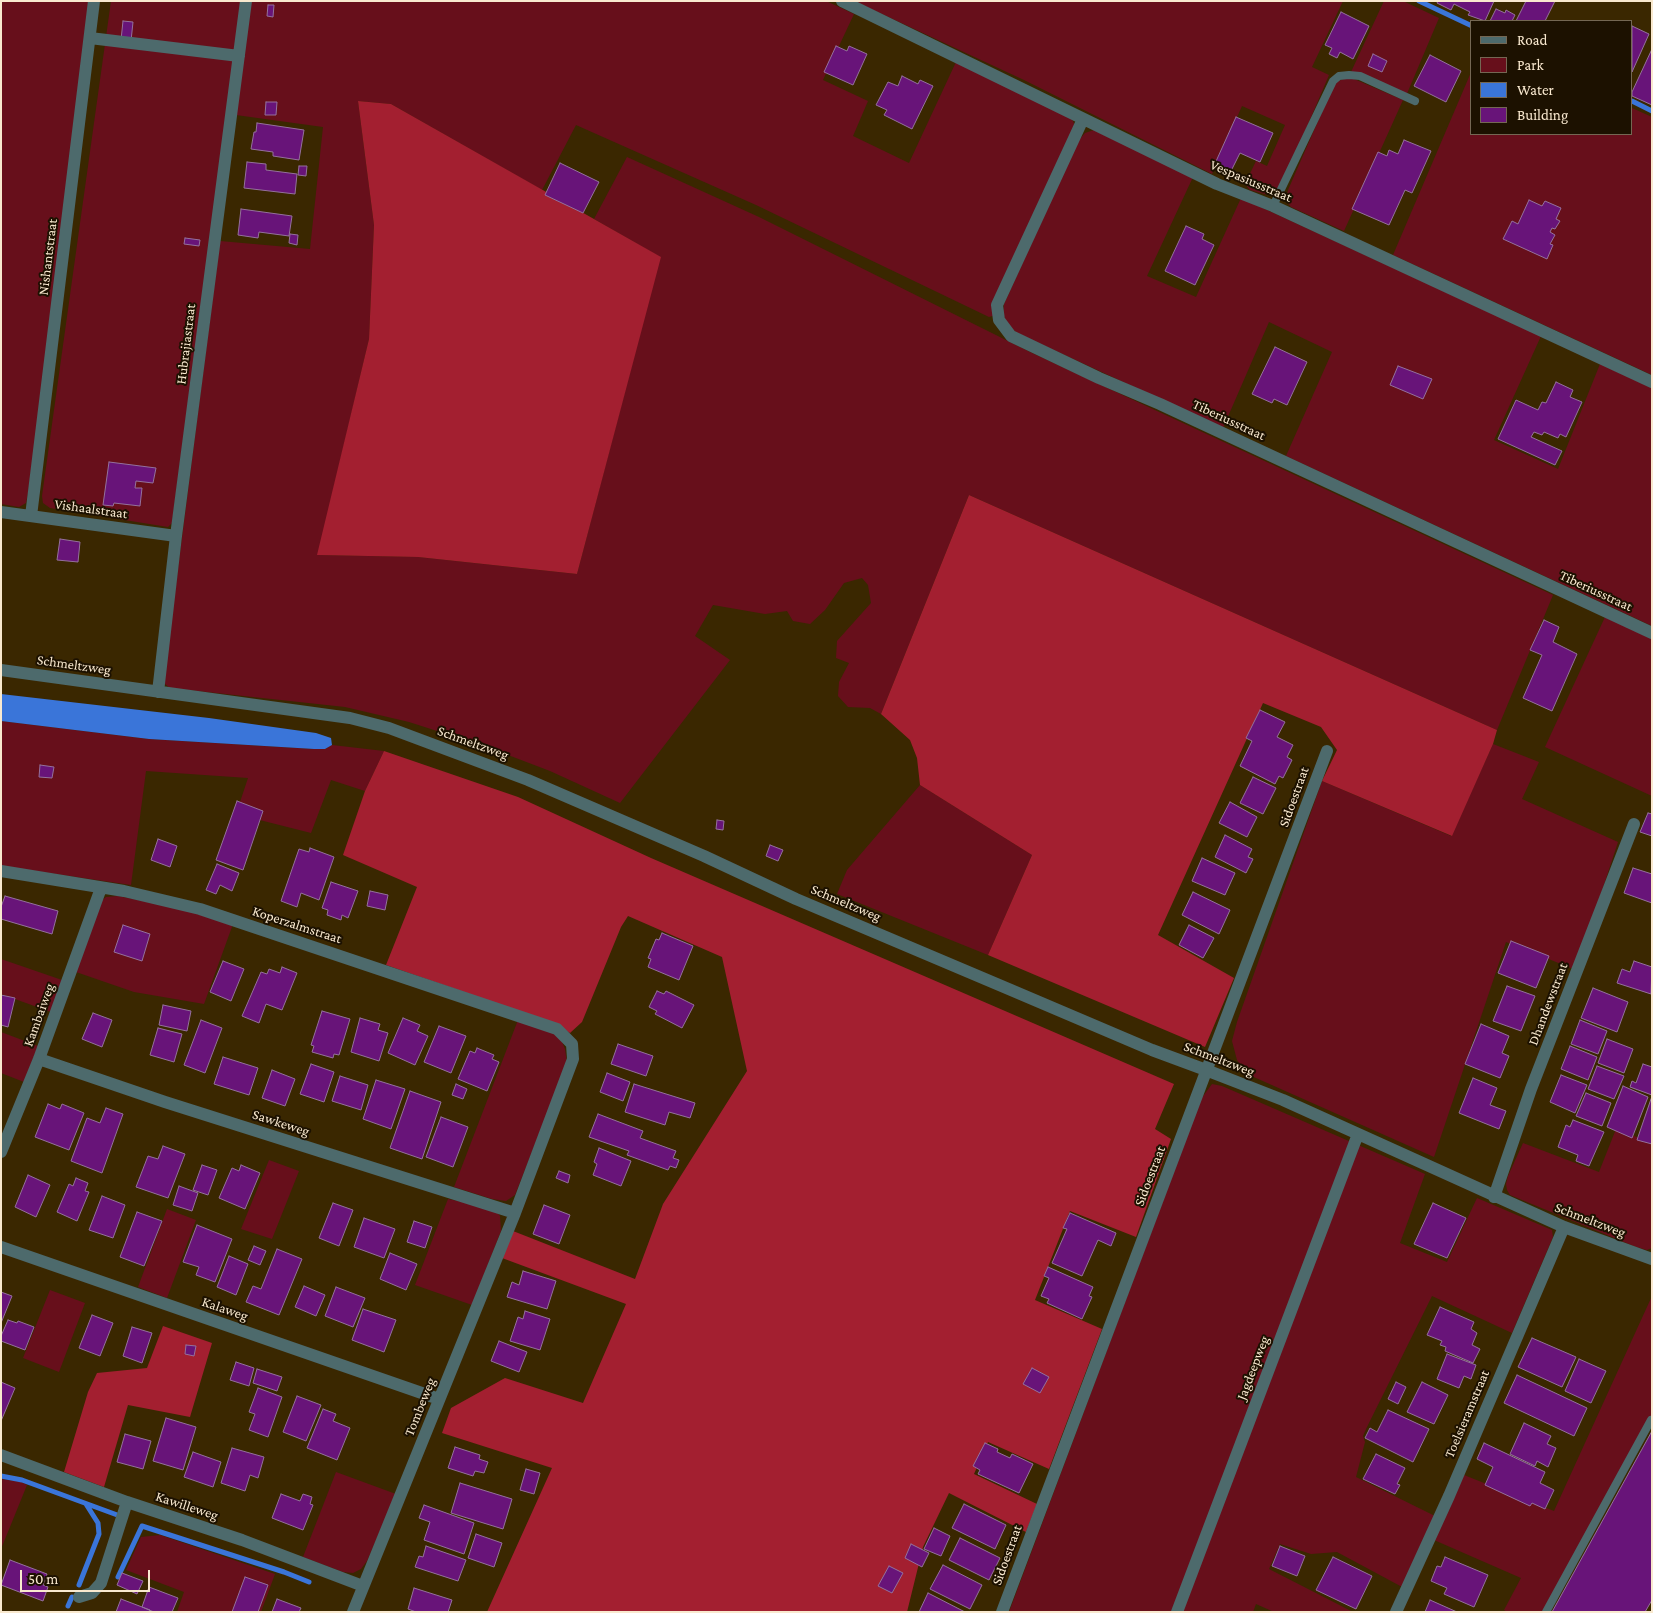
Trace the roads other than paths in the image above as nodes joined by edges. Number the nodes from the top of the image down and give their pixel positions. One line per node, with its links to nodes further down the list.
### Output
1 (94, 1): 4 (street, Nishantstraat)
2 (246, 1): 5 (street, Hubrajiastraat)
3 (842, 1): 7 (street, Vespasiusstraat)
4 (90, 38): 5 (street); 11 (street, Nishantstraat)
5 (239, 56): 12 (street, Hubrajiastraat)
6 (1415, 101): 8 (lane)
7 (1083, 119): 8 (street, Vespasiusstraat); 13 (street, Tiberiusstraat)
8 (1273, 206): 9 (street, Vespasiusstraat)
9 (1652, 382)
10 (1, 512): 11 (street, Vishaalstraat)
11 (31, 516): 12 (street, Vishaalstraat)
12 (176, 536): 15 (street, Hubrajiastraat)
13 (1652, 633)
14 (1, 670): 15 (street, Schmeltzweg)
15 (158, 692): 22 (street, Schmeltzweg)
16 (1327, 751): 22 (street, Sidoestraat)
17 (1634, 824): 25 (street, Dhandewstraat)
18 (1, 871): 19 (street, Koperzalmstraat)
19 (102, 888): 20 (street, Koperzalmstraat); 21 (street, Kambaiweg)
20 (572, 1044): 26 (street, Tombeweg)
21 (40, 1059): 24 (street, Kambaiweg); 26 (street, Sawkeweg)
22 (1206, 1070): 23 (street, Schmeltzweg); 37 (street, Sidoestraat)
23 (1358, 1134): 25 (street, Schmeltzweg); 38 (street, Jagdeepweg)
24 (1, 1152)
25 (1494, 1197): 27 (street, Schmeltzweg)
26 (515, 1213): 30 (street, Tombeweg)
27 (1564, 1227): 29 (street, Schmeltzweg); 39 (street, Toelsieramstraat)
28 (1, 1247): 30 (street, Kalaweg)
29 (1652, 1260)
30 (439, 1399): 34 (street, Tombeweg)
31 (1651, 1420): 40 (lane)
32 (1, 1455): 33 (street, Kawilleweg)
33 (127, 1502): 34 (street, Kawilleweg); 35 (street)
34 (363, 1586): 36 (street, Tombeweg)
35 (79, 1597)
36 (353, 1612)
37 (1002, 1612)
38 (1177, 1612)
39 (1396, 1612)
40 (1546, 1612)

